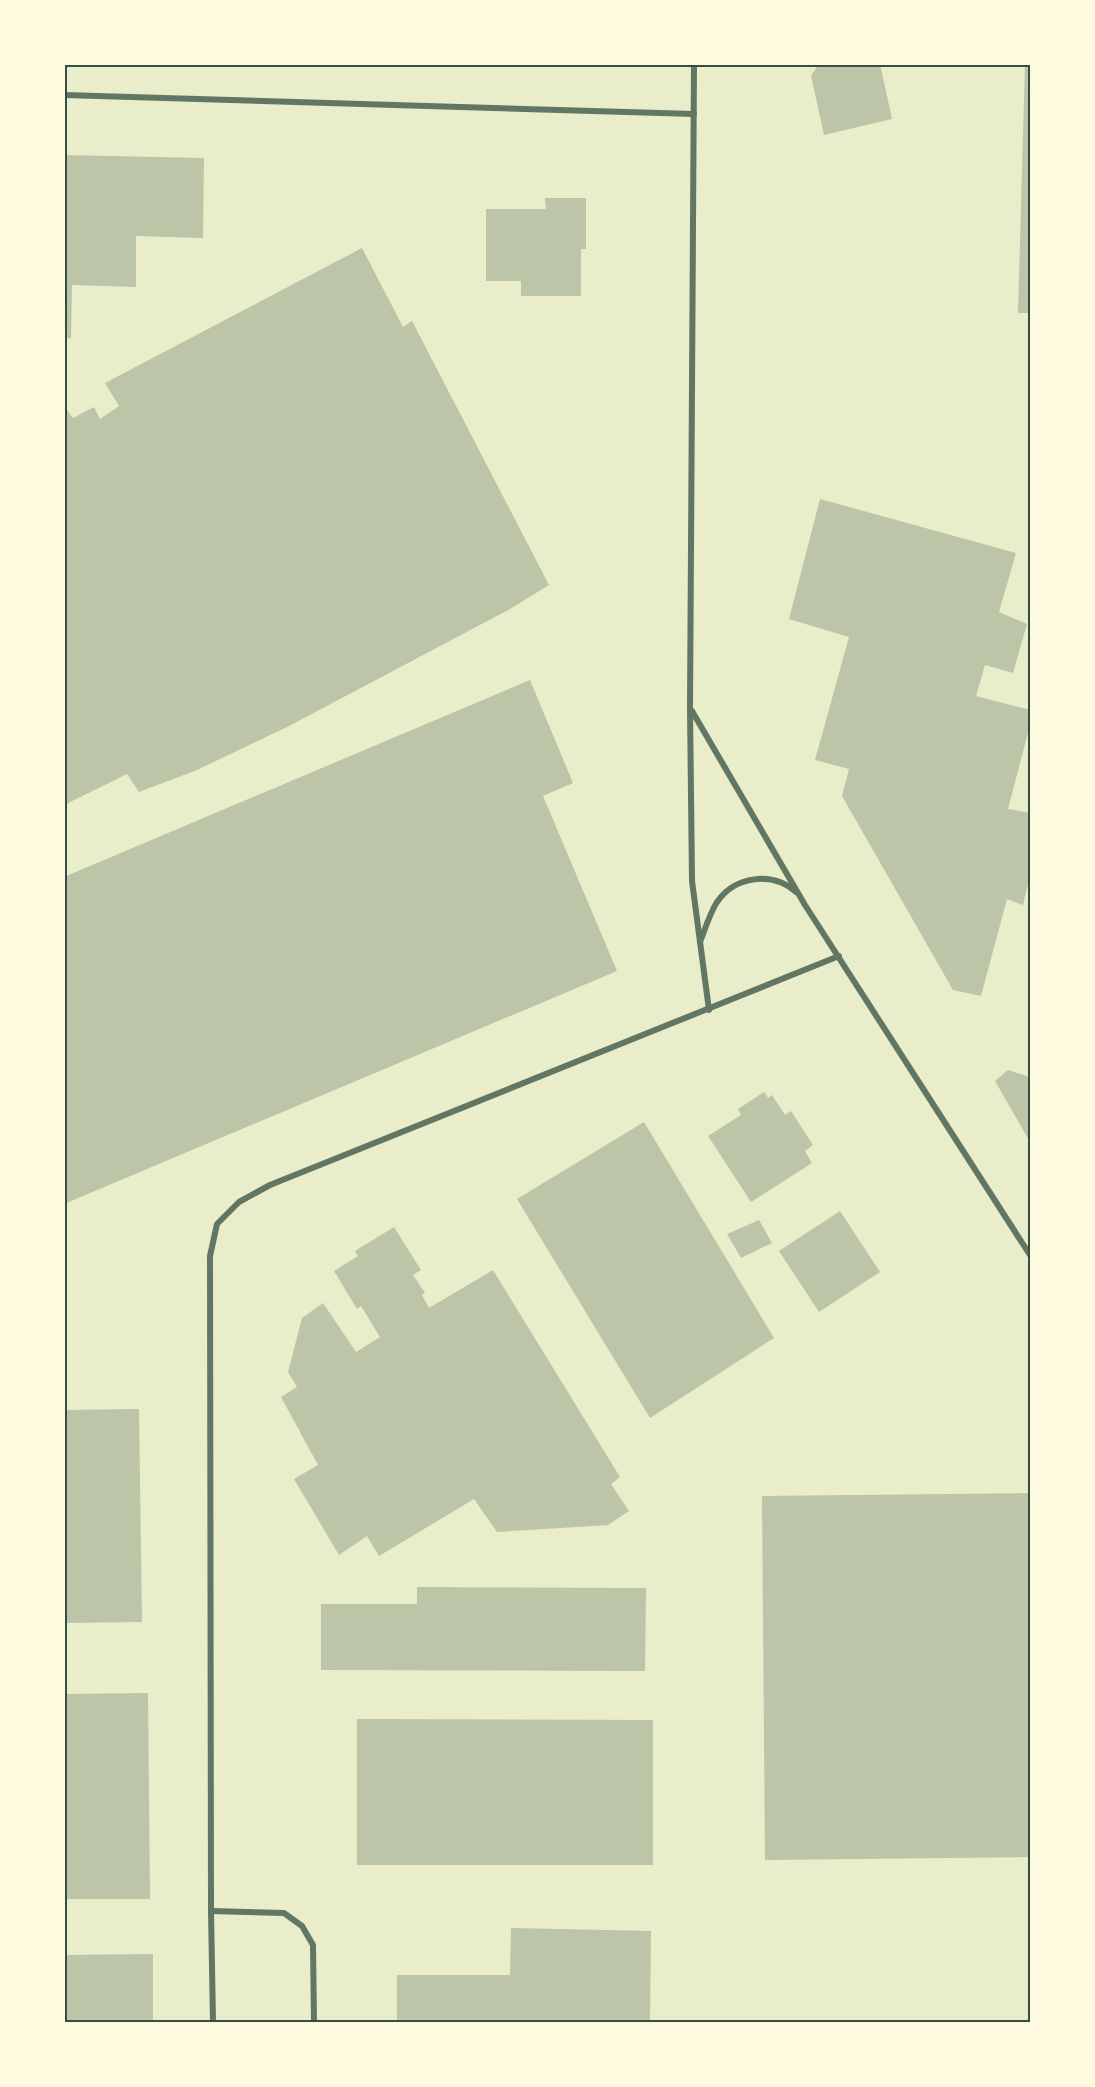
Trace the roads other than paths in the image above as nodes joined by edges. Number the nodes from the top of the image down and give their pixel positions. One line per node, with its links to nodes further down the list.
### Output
1 (694, 64): 3 (street)
2 (64, 94): 3 (street)
3 (694, 114): 4 (street)
4 (690, 708): 5 (street); 6 (street)
5 (806, 905): 6 (street); 7 (street)
6 (700, 942): 8 (street)
7 (839, 957): 8 (street); 9 (street)
8 (709, 1010): 10 (street)
9 (1030, 1255)
10 (211, 1911): 11 (street); 12 (street)
11 (213, 2022)
12 (314, 2022)

